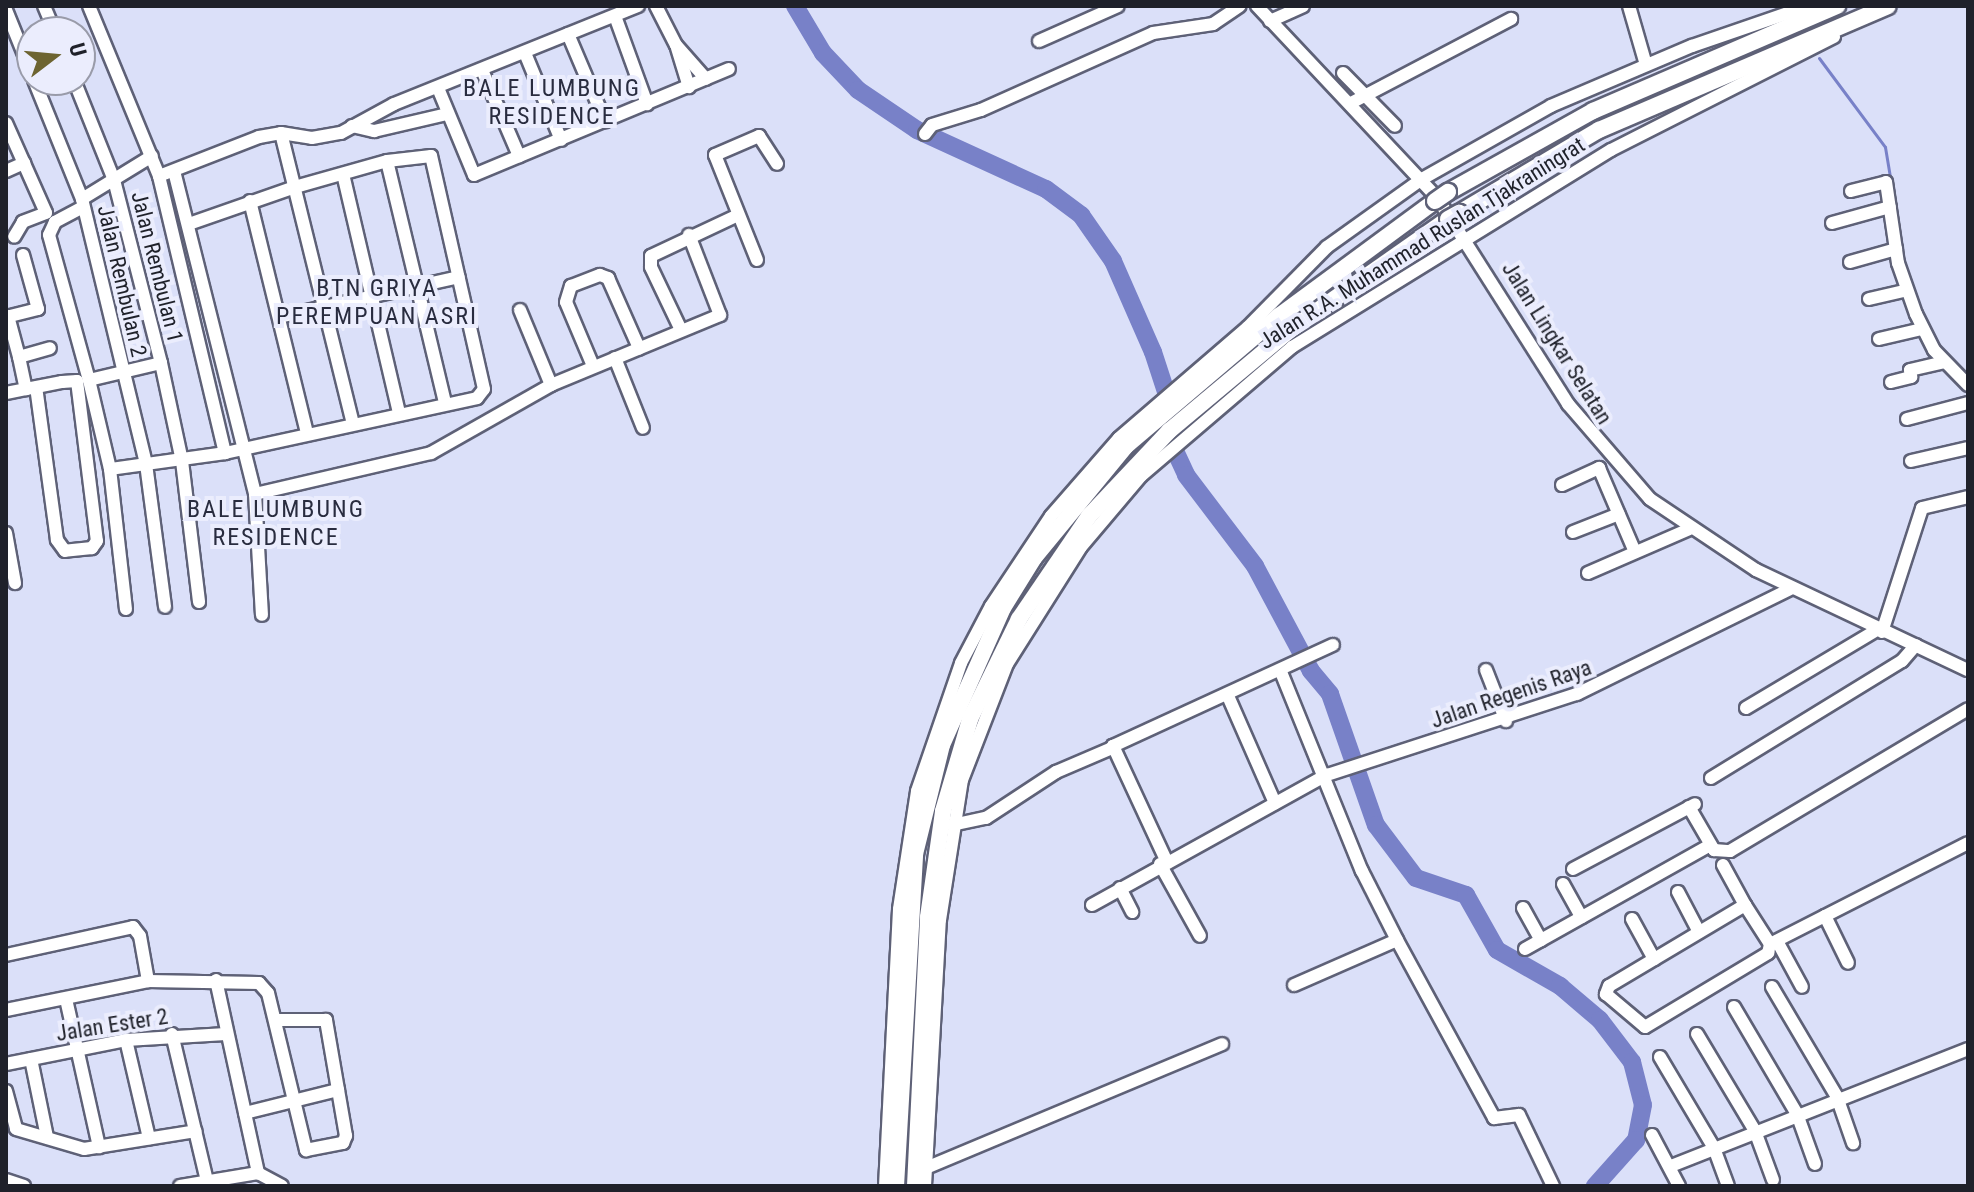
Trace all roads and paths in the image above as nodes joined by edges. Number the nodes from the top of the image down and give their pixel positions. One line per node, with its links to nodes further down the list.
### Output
1 (89, 6): 43 (street)
2 (638, 6): 15 (street)
3 (656, 6): 21 (street)
4 (1118, 6): 20 (street)
5 (1240, 6): 41 (street)
6 (1257, 6): 17 (street, Jalan Lingkar Selatan)
7 (1303, 6): 17 (street)
8 (1629, 6): 23 (street)
9 (1808, 6): 13 (street, Jalan R.A. Muhammad Ruslan Tjakraningrat)
10 (1837, 6): 95 (highway, Jalan R.A. Muhammad Ruslan Tjakraningrat)
11 (1888, 6): 14 (highway, Jalan R.A. Muhammad Ruslan Tjakraningrat)
12 (6, 10): 19 (street)
13 (1774, 11): 23 (street, Jalan R.A. Muhammad Ruslan Tjakraningrat)
14 (1872, 13): 64 (street, Jalan R.A. Muhammad Ruslan Tjakraningrat); 95 (highway, Jalan R.A. Muhammad Ruslan Tjakraningrat)
15 (615, 16): 18 (street); 34 (street)
16 (1511, 19): 30 (street)
17 (1270, 21): 33 (street, Jalan Lingkar Selatan)
18 (568, 34): 22 (street); 36 (street)
19 (16, 35)
20 (1039, 41)
21 (676, 45): 27 (street); 28 (street)
22 (525, 53): 25 (street); 42 (street)
23 (1646, 65): 52 (street, Jalan R.A. Muhammad Ruslan Tjakraningrat)
24 (729, 69): 27 (street)
25 (482, 70): 29 (street); 44 (street)
26 (1343, 73): 30 (street)
27 (706, 79): 28 (street)
28 (689, 87): 34 (street)
29 (438, 88): 35 (street); 38 (street)
30 (1364, 92): 33 (street); 39 (street)
31 (40, 96): 57 (street, Jalan Rembulan 2)
32 (80, 96): 53 (street, Jalan Rembulan 1)
33 (1351, 103): 52 (street, Jalan Lingkar Selatan)
34 (647, 104): 36 (street)
35 (447, 114): 38 (street); 44 (street)
36 (605, 121): 42 (street)
37 (6, 123): 46 (street)
38 (352, 126): 40 (street)
39 (1395, 126)
40 (281, 133): 49 (street); 54 (street)
41 (925, 134)
42 (561, 140): 44 (street)
43 (152, 156): 51 (street); 53 (street)
44 (519, 156)
45 (387, 161): 50 (street); 69 (street); 70 (street)
46 (24, 163): 48 (street); 63 (street)
47 (777, 164): 59 (street)
48 (6, 171)
49 (174, 171): 51 (street); 61 (street)
50 (343, 174): 54 (street); 72 (street)
51 (159, 176): 107 (street)
52 (1422, 179): 64 (street, Jalan Lingkar Selatan); 95 (street, Jalan R.A. Muhammad Ruslan Tjakraningrat)
53 (114, 180): 57 (street); 86 (street, Jalan Rembulan 1)
54 (295, 187): 56 (street); 74 (street)
55 (1851, 191): 58 (street)
56 (250, 201): 61 (street); 77 (street)
57 (83, 203): 88 (street, Jalan Rembulan 2); 89 (street)
58 (1890, 207): 60 (street); 65 (street)
59 (738, 215): 62 (street); 67 (street)
60 (1832, 223)
61 (189, 224): 105 (street)
62 (689, 235): 79 (street); 79 (street)
63 (14, 237)
64 (1464, 238): 116 (street, Jalan Lingkar Selatan); 141 (street, Jalan R.A. Muhammad Ruslan Tjakraningrat)
65 (1896, 249): 68 (street); 71 (street)
66 (23, 255): 76 (street)
67 (757, 260)
68 (1850, 262)
69 (459, 277): 70 (street); 96 (street)
70 (417, 286): 72 (street); 96 (street)
71 (1907, 290): 73 (street); 78 (street)
72 (373, 297): 74 (street); 98 (street)
73 (1869, 299)
74 (326, 306): 77 (street); 101 (street)
75 (520, 310): 91 (street)
76 (7, 316): 83 (street)
77 (279, 317): 103 (street)
78 (1922, 329): 80 (street); 85 (street)
79 (681, 330): 82 (street)
80 (1879, 339)
81 (50, 348): 83 (street)
82 (639, 348): 84 (street); 87 (street)
83 (19, 357): 93 (street)
84 (615, 358): 87 (street); 102 (street)
85 (1944, 362): 90 (street); 92 (street)
86 (161, 363): 88 (street); 108 (street, Jalan Rembulan 1)
87 (593, 366): 91 (street)
88 (123, 373): 89 (street); 110 (street, Jalan Rembulan 2)
89 (89, 380): 111 (street)
90 (1891, 382)
91 (551, 385): 113 (street)
92 (1968, 385)
93 (31, 388): 93 (street); 94 (street)
94 (6, 393)
95 (1181, 401): 99 (highway, Jalan R.A. Muhammad Ruslan Tjakraningrat); 99 (street, Jalan R.A. Muhammad Ruslan Tjakraningrat)
96 (445, 403): 98 (street)
97 (1968, 403): 100 (street)
98 (399, 412): 101 (street)
99 (1162, 417): 104 (highway, Jalan R.A. Muhammad Ruslan Tjakraningrat); 211 (highway, Jalan R.A. Muhammad Ruslan Tjakraningrat)
100 (1907, 419)
101 (353, 423): 103 (street)
102 (643, 428)
103 (307, 433): 105 (street)
104 (1123, 442): 209 (street, Jalan R.A. Muhammad Ruslan Tjakraningrat); 210 (highway, Jalan R.A. Muhammad Ruslan Tjakraningrat)
105 (243, 448): 107 (street); 113 (street)
106 (1968, 448): 109 (street)
107 (225, 453): 108 (street)
108 (182, 461): 110 (street); 123 (street, Jalan Rembulan 1)
109 (1911, 461)
110 (146, 464): 111 (street); 124 (street, Jalan Rembulan 2)
111 (110, 469): 125 (street)
112 (1562, 485): 115 (street)
113 (255, 494): 126 (street)
114 (1968, 497): 127 (street)
115 (1619, 514): 117 (street); 119 (street)
116 (1689, 529): 119 (street); 122 (street, Jalan Lingkar Selatan)
117 (1573, 532)
118 (6, 533): 121 (street)
119 (1635, 552): 120 (street)
120 (1588, 573)
121 (15, 583)
122 (1790, 589): 127 (street, Jalan Lingkar Selatan); 136 (street, Jalan Regenis Raya)
123 (199, 602)
124 (165, 607)
125 (126, 609)
126 (262, 615)
127 (1879, 631): 129 (street, Jalan Lingkar Selatan); 134 (street)
128 (1333, 645): 132 (street)
129 (1916, 645): 131 (street, Jalan Lingkar Selatan); 139 (street)
130 (1486, 670): 136 (street)
131 (1968, 670)
132 (1281, 672): 133 (street); 138 (street)
133 (1228, 696): 137 (street); 140 (street)
134 (1746, 708)
135 (1968, 709): 143 (street)
136 (1506, 721): 138 (street, Jalan Regenis Raya)
137 (1112, 748): 141 (street); 144 (street)
138 (1327, 775): 140 (street, Jalan Regenis Raya); 159 (street)
139 (1711, 778)
140 (1275, 803): 144 (street, Jalan Regenis Raya)
141 (952, 825): 201 (street, Jalan R.A. Muhammad Ruslan Tjakraningrat)
142 (1968, 843): 154 (street)
143 (1710, 845): 146 (street); 155 (street)
144 (1163, 862): 148 (street, Jalan Regenis Raya); 158 (street)
145 (1723, 865): 151 (street)
146 (1573, 869)
147 (1563, 884): 155 (street)
148 (1120, 888): 150 (street, Jalan Regenis Raya); 153 (street)
149 (1678, 892): 157 (street)
150 (1092, 905)
151 (1745, 905): 157 (street); 161 (street)
152 (1523, 908): 160 (street)
153 (1132, 912)
154 (1825, 916): 161 (street); 165 (street)
155 (1581, 917): 160 (street)
156 (1632, 919): 164 (street)
157 (1699, 932): 164 (street)
158 (1200, 936)
159 (1397, 940): 168 (street); 213 (street)
160 (1541, 940): 162 (street)
161 (1773, 943): 164 (street); 170 (street)
162 (1525, 949)
163 (6, 955): 167 (street)
164 (1654, 959)
165 (1848, 963)
166 (216, 980): 167 (street); 174 (street); 176 (street)
167 (148, 981): 171 (street)
168 (1294, 985)
169 (1772, 987): 187 (street)
170 (1802, 987)
171 (66, 999): 173 (street); 180 (street)
172 (1734, 1007): 190 (street)
173 (6, 1010)
174 (276, 1020): 185 (street); 188 (street)
175 (172, 1034): 176 (street, Jalan Ester 2); 178 (street, Jalan Ester 2); 191 (street)
176 (226, 1034): 189 (street)
177 (1697, 1034): 192 (street)
178 (126, 1040): 180 (street, Jalan Ester 2); 195 (street)
179 (1222, 1044): 201 (street)
180 (78, 1048): 183 (street, Jalan Ester 2); 197 (street)
181 (1968, 1049): 187 (street)
182 (1660, 1057): 198 (street)
183 (31, 1059): 184 (street, Jalan Ester 2); 194 (street)
184 (6, 1064)
185 (338, 1090): 188 (street); 188 (street)
186 (6, 1091): 194 (street)
187 (1837, 1097): 190 (street); 196 (street)
188 (294, 1103): 189 (street)
189 (245, 1113): 202 (street)
190 (1797, 1114): 192 (street); 199 (street)
191 (196, 1131): 195 (street); 205 (street)
192 (1755, 1131): 198 (street); 204 (street)
193 (1652, 1135): 200 (street)
194 (47, 1137): 197 (street)
195 (149, 1138): 197 (street)
196 (1853, 1143)
197 (99, 1147)
198 (1714, 1148): 200 (street); 215 (street)
199 (1815, 1164)
200 (1671, 1166): 214 (street)
201 (926, 1168): 212 (street, Jalan R.A. Muhammad Ruslan Tjakraningrat)
202 (258, 1173): 205 (street); 208 (street)
203 (6, 1180): 206 (street)
204 (1773, 1180)
205 (207, 1181): 207 (street)
206 (24, 1186)
207 (180, 1186)
208 (282, 1186)
209 (885, 1186)
210 (896, 1186)
211 (915, 1186)
212 (925, 1186)
213 (1553, 1186)
214 (1679, 1186)
215 (1728, 1186)

